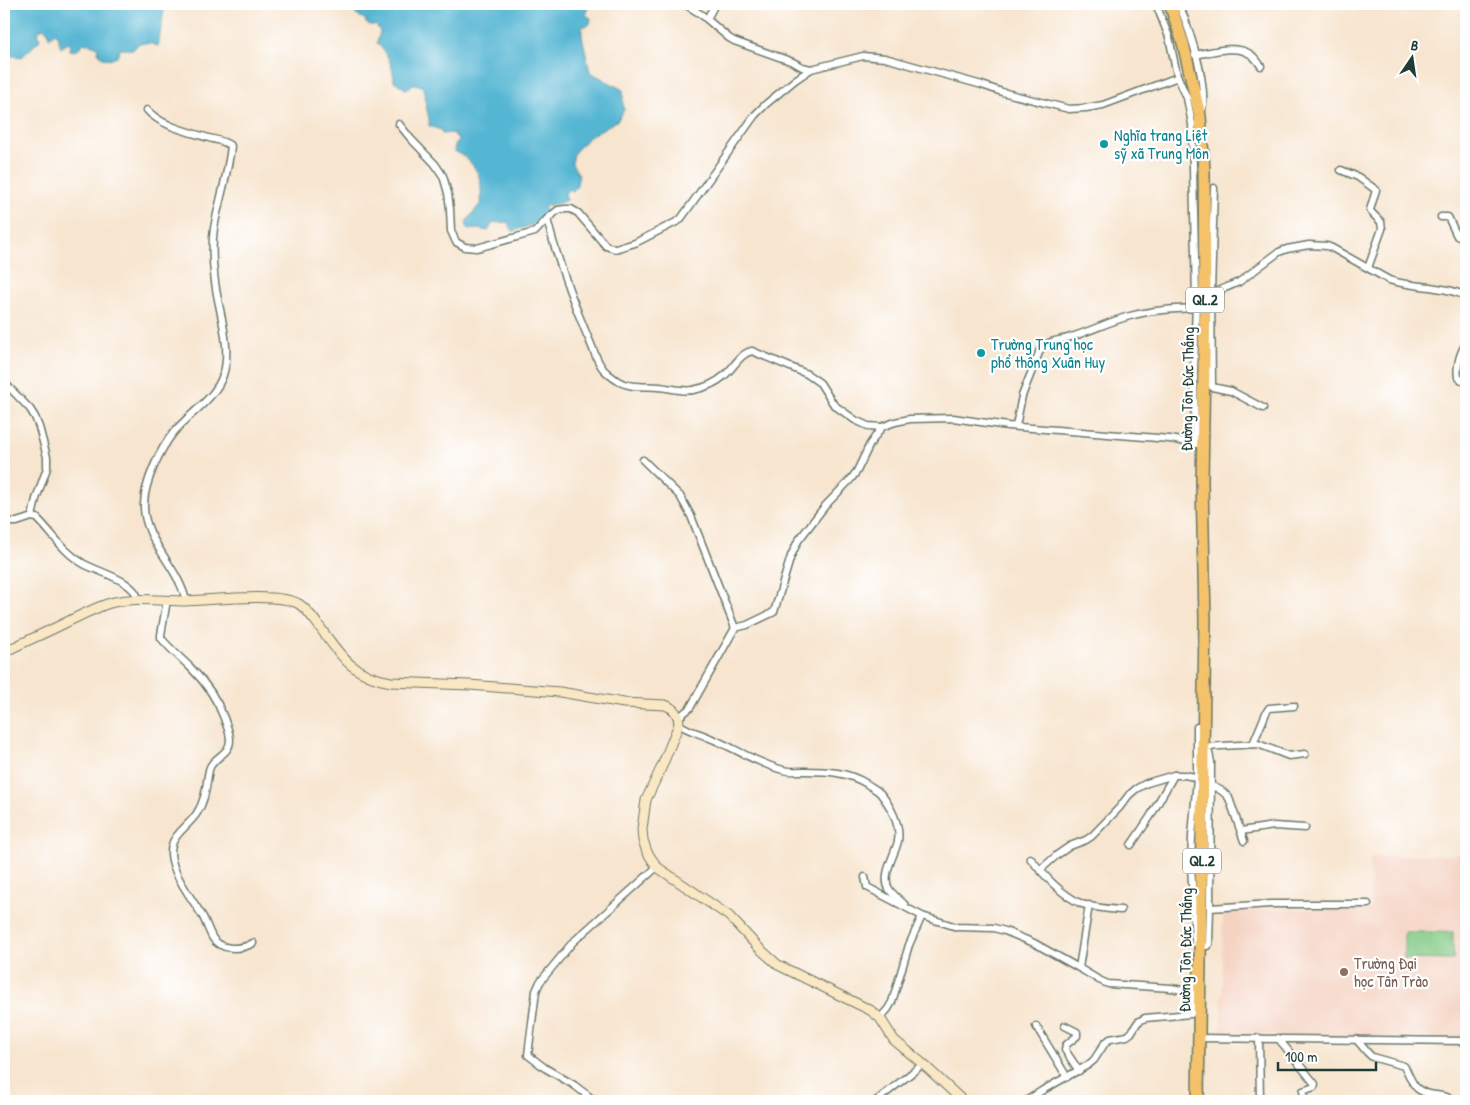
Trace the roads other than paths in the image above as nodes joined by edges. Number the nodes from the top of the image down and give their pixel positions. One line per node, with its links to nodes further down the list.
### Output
1 (685, 4): 6 (street)
2 (715, 4): 6 (street)
3 (1156, 4): 10 (street)
4 (1170, 4): 12 (highway, Đường Tôn Đức Thắng / QL.2)
5 (1179, 4): 7 (street)
6 (707, 19): 9 (street)
7 (1195, 55): 8 (street); 12 (street)
8 (1261, 66)
9 (811, 69): 10 (street); 17 (street)
10 (1179, 75): 12 (street)
11 (148, 110): 35 (street)
12 (1196, 111): 21 (highway, Đường Tôn Đức Thắng / QL.2)
13 (399, 124): 17 (street)
14 (1342, 170): 19 (street)
15 (1214, 188): 21 (street)
16 (1441, 217): 18 (street)
17 (547, 219): 28 (street)
18 (1466, 243)
19 (1368, 268): 20 (street); 21 (street)
20 (1466, 296)
21 (1206, 298): 22 (street); 26 (street); 29 (highway, Đường Tôn Đức Thắng / QL.2)
22 (1196, 308): 27 (street); 29 (street)
23 (1466, 344): 24 (street)
24 (1463, 381)
25 (4, 382): 31 (street)
26 (1263, 408)
27 (1016, 426): 28 (street); 29 (street)
28 (882, 427): 36 (street)
29 (1199, 444): 42 (highway, Đường Tôn Đức Thắng / QL.2)
30 (643, 460): 36 (street)
31 (32, 517): 32 (street); 33 (street)
32 (4, 522)
33 (138, 599): 34 (street); 37 (street)
34 (167, 600): 35 (street); 60 (street)
35 (186, 601): 39 (street)
36 (735, 628): 39 (street)
37 (4, 652)
38 (1294, 706): 41 (street)
39 (679, 721): 51 (street); 56 (street)
40 (1197, 727): 45 (street)
41 (1253, 744): 42 (street); 43 (street)
42 (1204, 748): 45 (highway, Đường Tôn Đức Thắng / QL.2)
43 (1305, 754)
44 (1174, 775): 45 (street); 49 (street); 52 (street)
45 (1204, 781): 47 (street); 57 (street); 61 (highway, Đường Tôn Đức Thắng / QL.2); 61 (street)
46 (1305, 828): 47 (street)
47 (1241, 831): 48 (street)
48 (1244, 841)
49 (1131, 845)
50 (1030, 858): 52 (street)
51 (657, 867): 64 (street); 75 (street)
52 (1040, 870): 55 (street)
53 (866, 877): 56 (street)
54 (1368, 904): 57 (street)
55 (1089, 906): 58 (street); 62 (street)
56 (907, 908): 59 (street)
57 (1210, 908): 61 (street)
58 (1121, 910)
59 (922, 916): 62 (street); 64 (street)
60 (253, 943)
61 (1198, 946): 63 (street); 67 (highway, Đường Tôn Đức Thắng / QL.2)
62 (1079, 968): 63 (street)
63 (1194, 992): 73 (street)
64 (880, 1018): 72 (street)
65 (1036, 1026): 74 (street)
66 (1065, 1026): 73 (street)
67 (1199, 1038): 68 (street); 79 (highway, Đường Tôn Đức Thắng / QL.2)
68 (1259, 1038): 69 (street); 80 (street)
69 (1278, 1038): 70 (street); 81 (street)
70 (1356, 1040): 71 (street); 82 (street)
71 (1466, 1041)
72 (923, 1064): 76 (street); 77 (street)
73 (1078, 1071): 74 (street)
74 (1067, 1077): 78 (street)
75 (595, 1101)
76 (876, 1101)
77 (963, 1101)
78 (1026, 1101)
79 (1198, 1101)
80 (1260, 1101)
81 (1305, 1101)
82 (1455, 1101)

